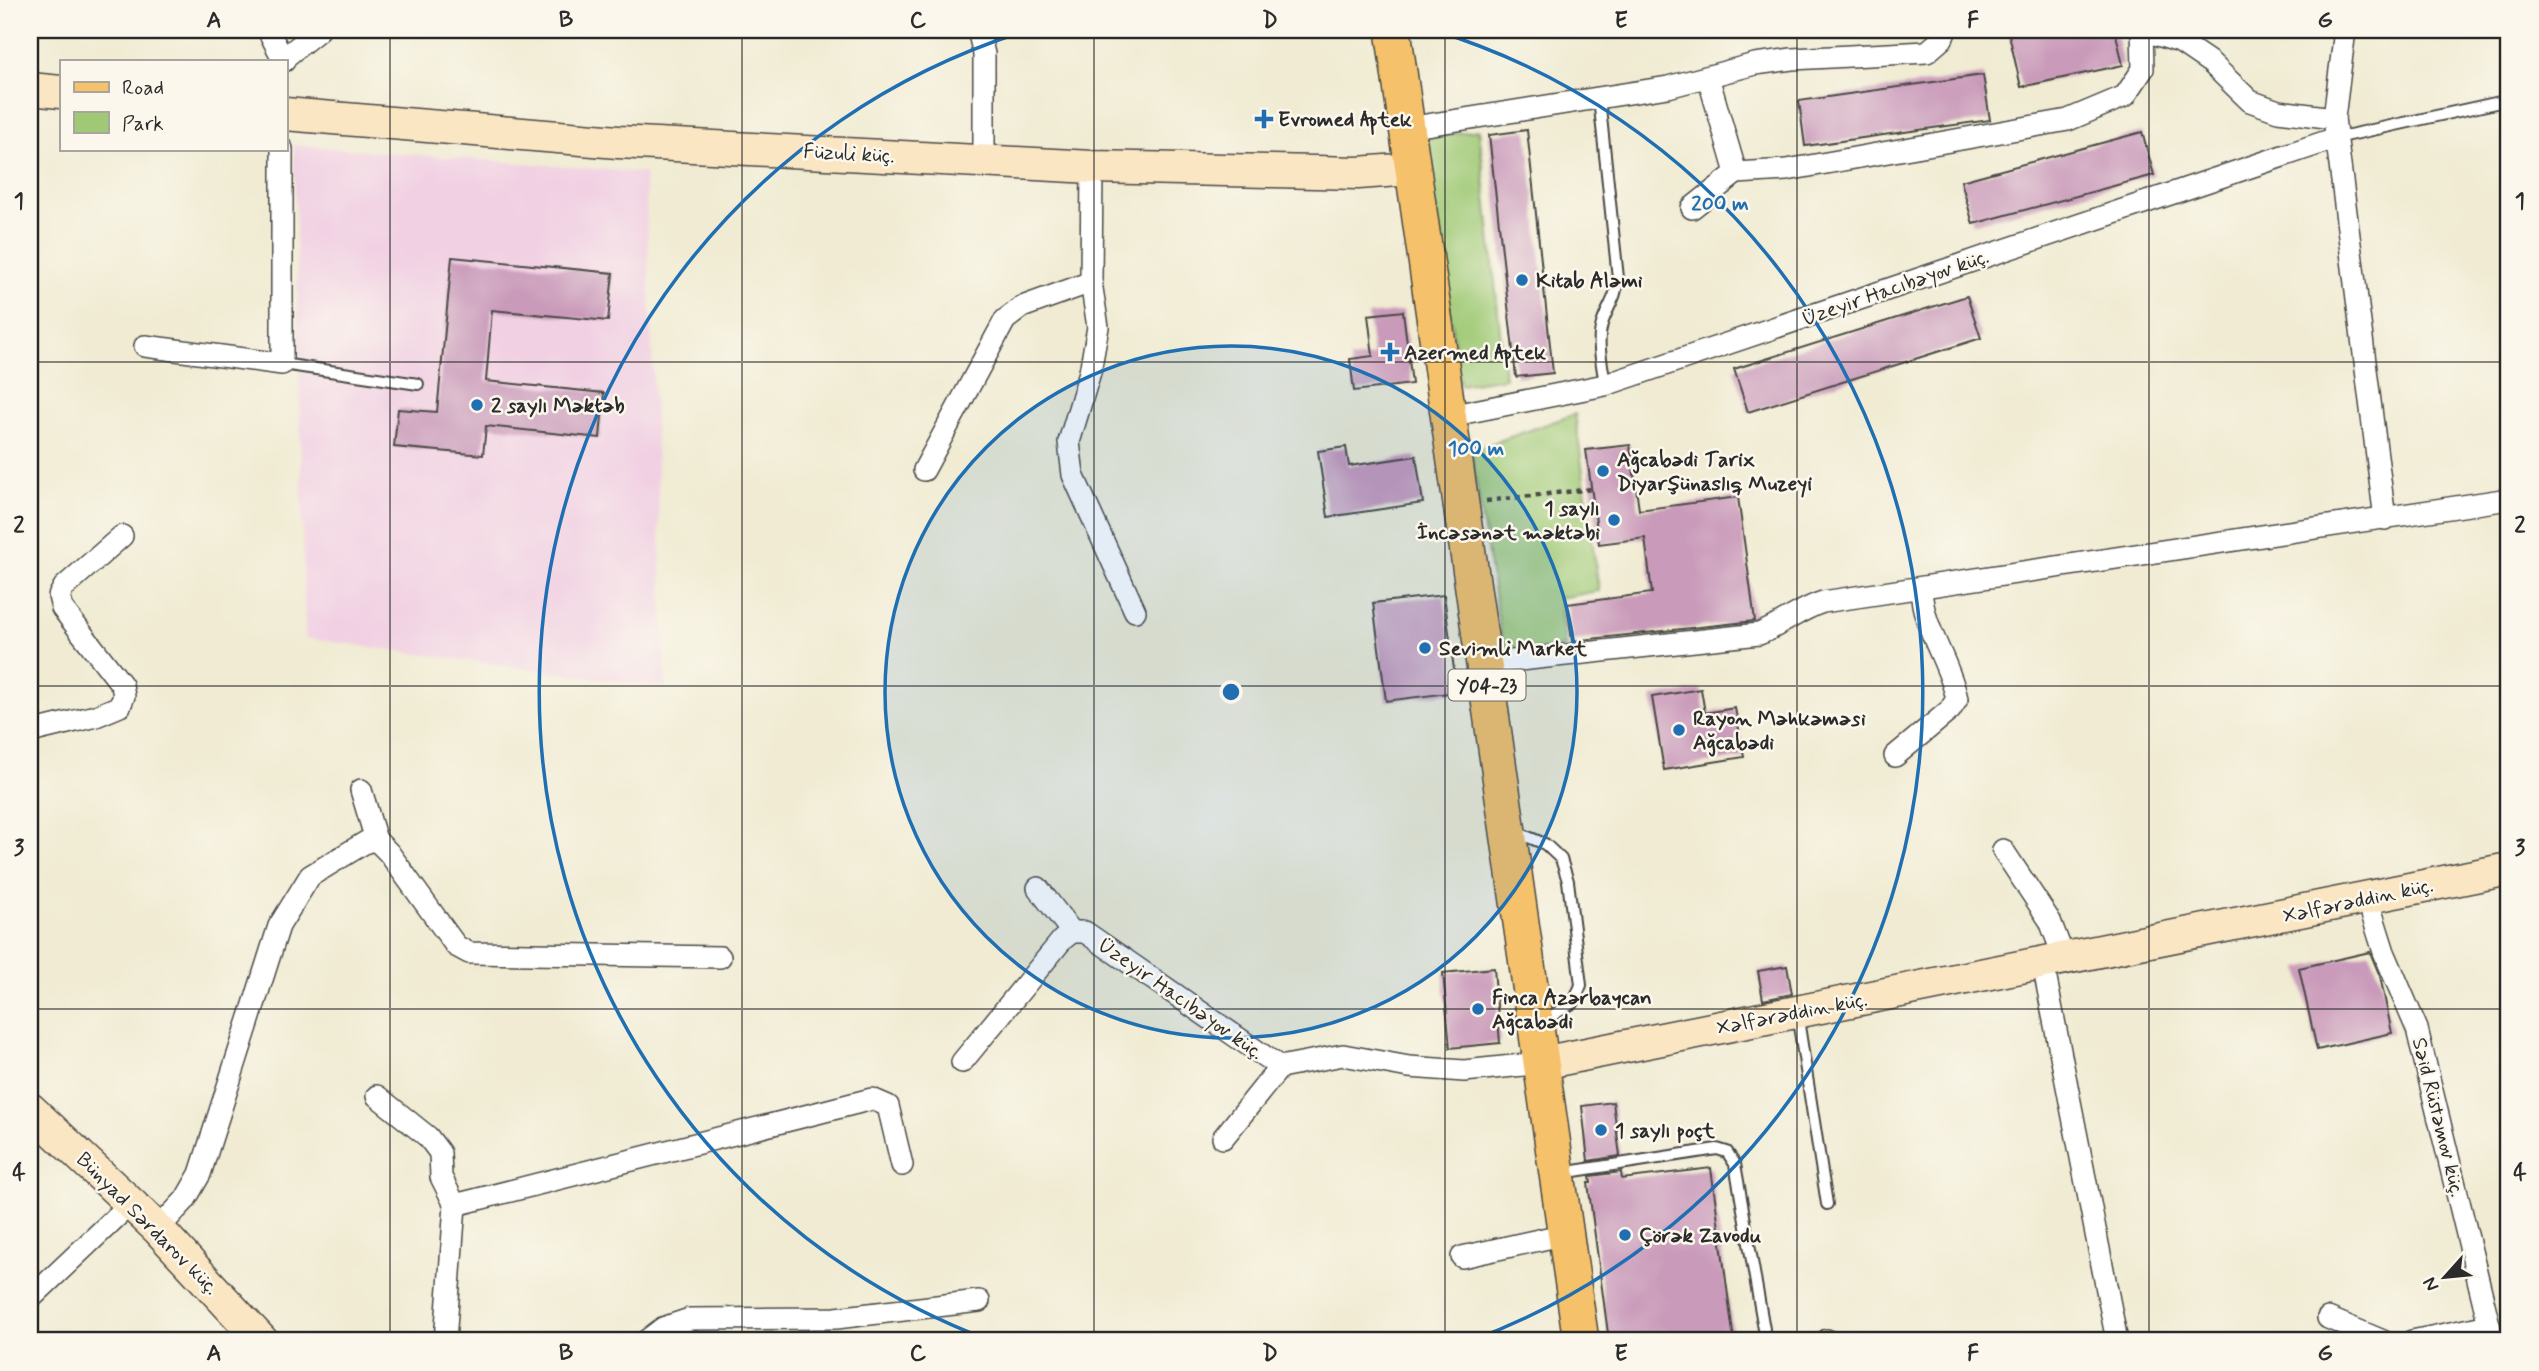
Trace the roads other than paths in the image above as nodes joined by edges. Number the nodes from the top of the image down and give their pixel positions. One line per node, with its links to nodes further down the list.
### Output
1 (268, 30): 8 (street)
2 (319, 30): 8 (street)
3 (978, 30): 18 (street)
4 (1393, 30): 15 (main road, Y04-23)
5 (1946, 30): 9 (street)
6 (2142, 30): 16 (street); 21 (street)
7 (2345, 30): 16 (street)
8 (284, 60)
9 (1708, 77): 12 (street); 21 (street)
10 (30, 89): 11 (street)
11 (60, 92)
12 (1599, 98): 15 (street); 27 (lane)
13 (2509, 100): 16 (lane)
14 (287, 114): 18 (street, Füzuli küç.)
15 (1407, 128): 20 (main road, Y04-23)
16 (2335, 128): 27 (street, Üzeyir Hacıbəyov küç.); 31 (street)
17 (282, 150): 25 (street)
18 (984, 160): 19 (street, Füzuli küç.)
19 (1091, 167): 20 (street, Füzuli küç.); 23 (street)
20 (1413, 169): 28 (main road, Y04-23)
21 (1736, 173): 22 (street)
22 (1692, 208)
23 (1091, 282): 29 (street); 34 (street)
24 (145, 346): 25 (street)
25 (282, 364): 26 (lane)
26 (418, 384)
27 (1605, 385): 28 (street, Üzeyir Hacıbəyov küç.)
28 (1448, 416): 35 (main road, Y04-23)
29 (924, 470)
30 (2509, 499): 31 (street)
31 (2385, 519): 33 (street)
32 (122, 536): 36 (street)
33 (1921, 589): 35 (street); 37 (street)
34 (1135, 611)
35 (1484, 664): 39 (main road, Y04-23)
36 (30, 732)
37 (1895, 755)
38 (361, 790): 40 (street)
39 (1508, 829): 49 (main road, Y04-23); 49 (lane)
40 (376, 840): 46 (street); 61 (street)
41 (2003, 850): 47 (street)
42 (2509, 869): 44 (street, Xəlfərəddin küç.)
43 (1038, 888): 45 (street)
44 (2367, 898): 47 (street, Xəlfərəddin küç.); 68 (street, Səid Rüstəmov küç.)
45 (1072, 933): 50 (street, Üzeyir Hacıbəyov küç.); 52 (street, Üzeyir Hacıbəyov küç.)
46 (720, 957)
47 (2054, 962): 48 (street, Xəlfərəddin küç.); 73 (street)
48 (1797, 1012): 51 (street, Xəlfərəddin küç.); 60 (lane)
49 (1536, 1025): 51 (main road, Y04-23)
50 (962, 1062)
51 (1542, 1063): 52 (street, Üzeyir Hacıbəyov küç.); 57 (main road, Y04-23)
52 (1280, 1067): 55 (street)
53 (377, 1096): 59 (street)
54 (30, 1109): 58 (street, Bünyad Sərdarov küç.)
55 (1223, 1138)
56 (902, 1165): 59 (street)
57 (1557, 1174): 62 (main road, Y04-23); 67 (lane)
58 (131, 1203): 61 (street, Bünyad Sərdarov küç.); 64 (street)
59 (455, 1205): 70 (street)
60 (1827, 1205)
61 (158, 1229): 69 (street, Bünyad Sərdarov küç.)
62 (1566, 1234): 63 (street); 72 (main road, Y04-23)
63 (1462, 1257)
64 (30, 1298)
65 (979, 1301): 71 (street)
66 (2328, 1318): 74 (street)
67 (1764, 1329)
68 (2491, 1333): 75 (street)
69 (262, 1341)
70 (445, 1341)
71 (646, 1341)
72 (1581, 1341)
73 (2117, 1341)
74 (2383, 1341)
75 (2412, 1341)

